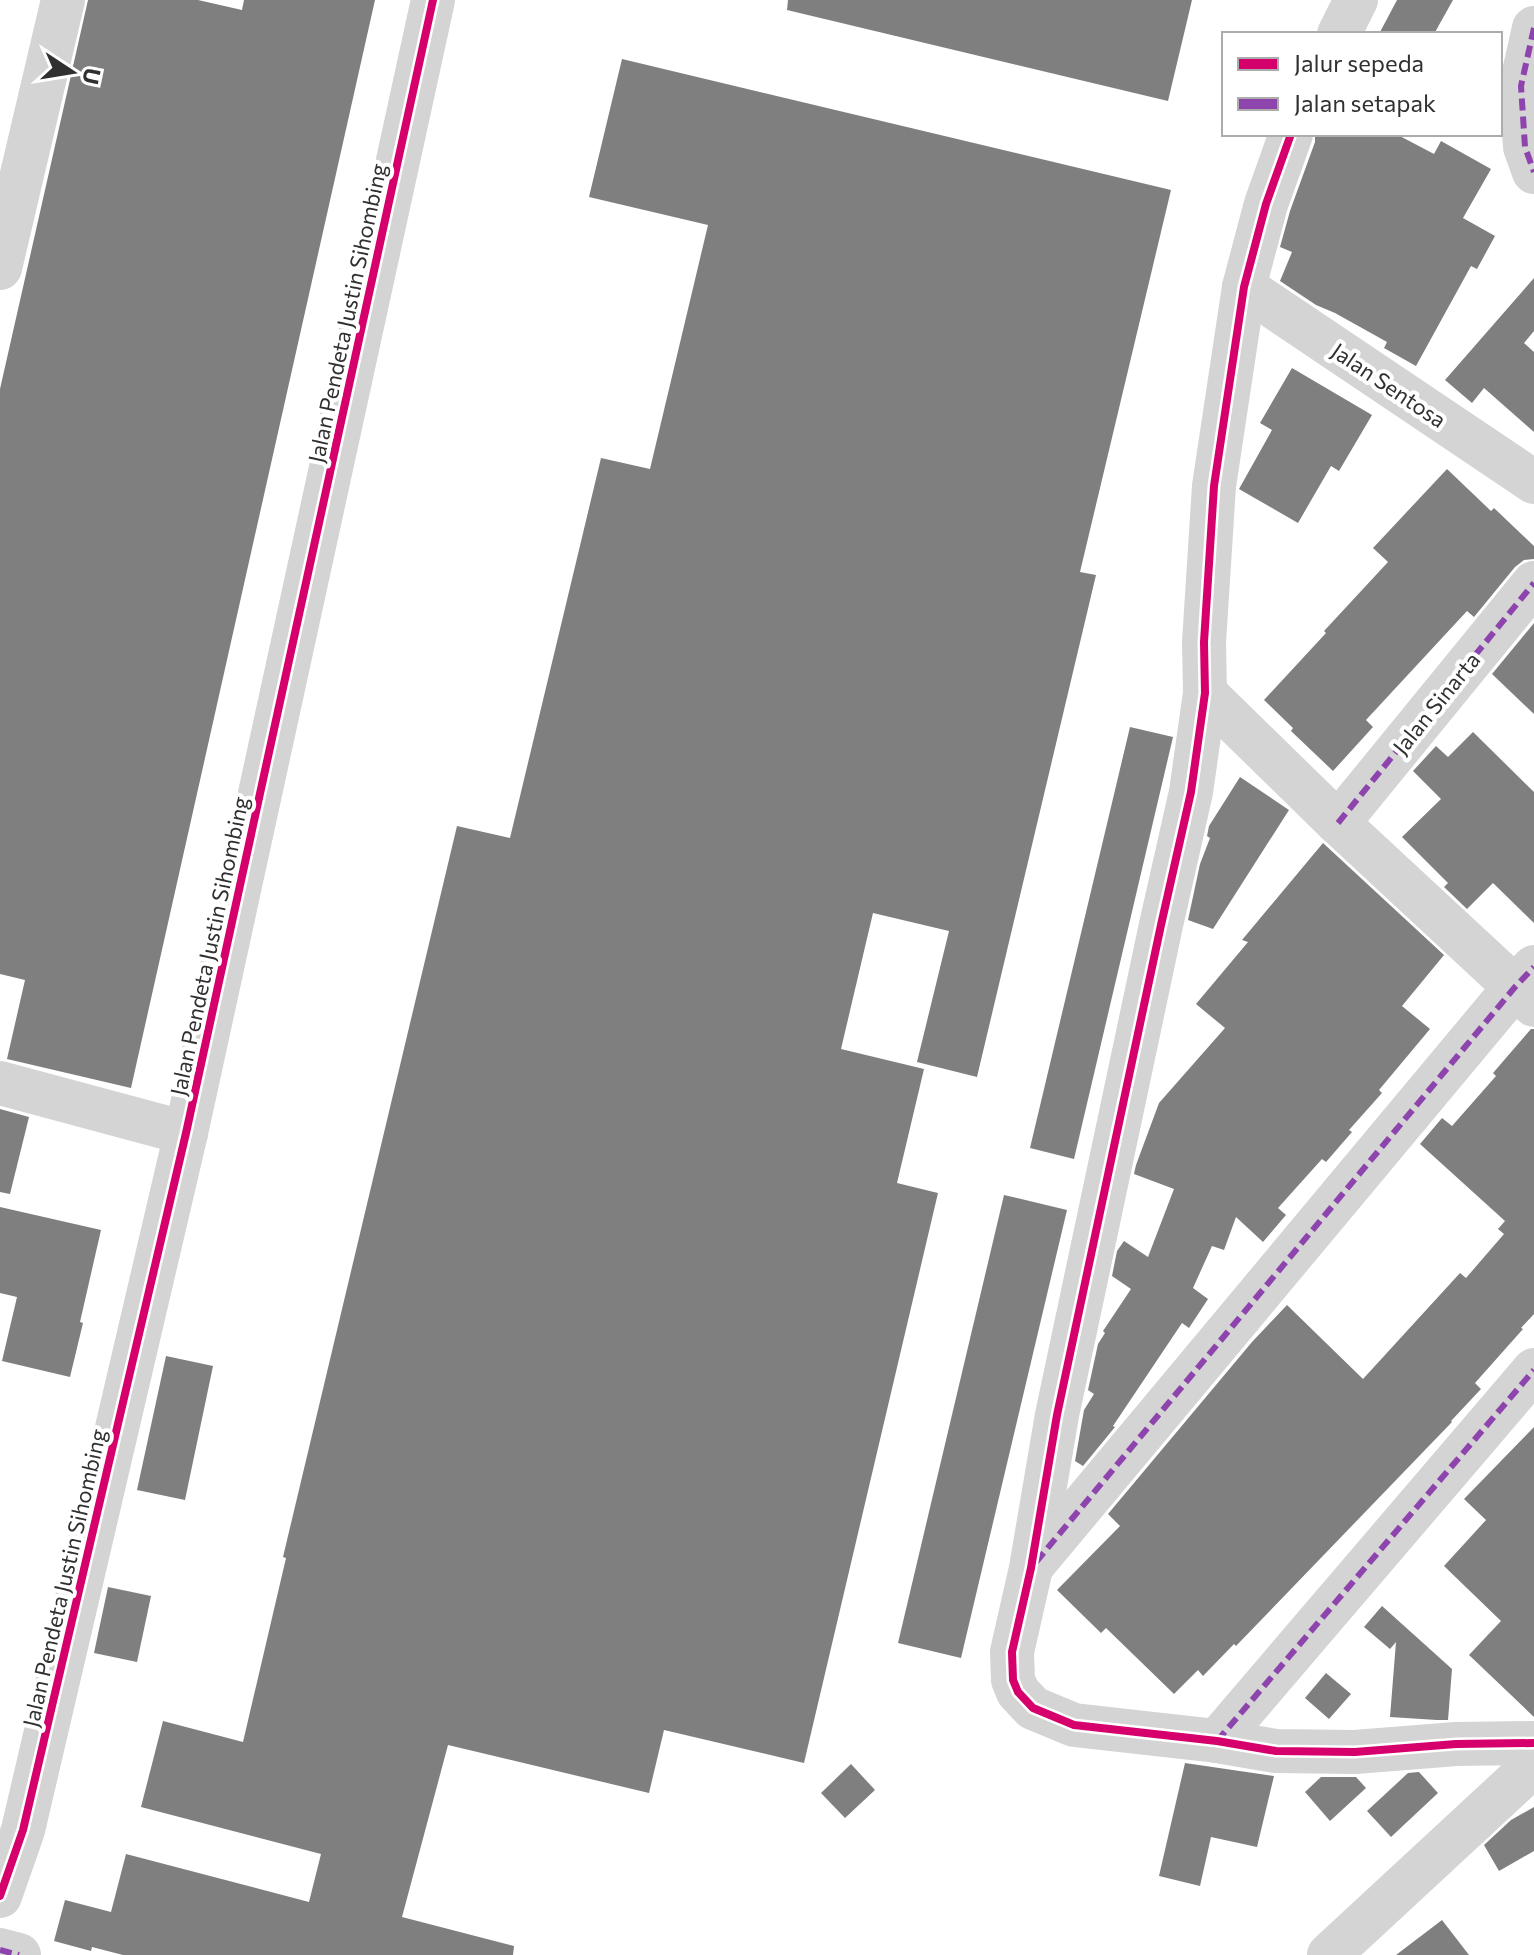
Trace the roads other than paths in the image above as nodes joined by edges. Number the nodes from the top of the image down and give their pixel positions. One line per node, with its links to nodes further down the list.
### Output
1 (63, 0): 8 (street)
2 (433, 0): 16 (street, Jalan Pendeta Justin Sihombing)
3 (1356, 0): 5 (street)
4 (1534, 28): 7 (street)
5 (1340, 32)
6 (1290, 136): 9 (street)
7 (1534, 172)
8 (2, 252)
9 (1244, 287): 10 (street, Jalan Sentosa); 12 (street)
10 (1534, 482)
11 (1534, 583): 13 (street, Jalan Sinarta)
12 (1205, 693): 13 (street); 18 (street)
13 (1338, 823): 14 (street)
14 (1528, 986): 18 (street)
15 (0, 1083): 16 (street)
16 (186, 1133): 22 (street, Jalan Pendeta Justin Sihombing)
17 (1534, 1370): 19 (street)
18 (1031, 1568): 19 (street)
19 (1217, 1741): 20 (street)
20 (1534, 1743)
21 (1534, 1765): 25 (street)
22 (0, 1896)
23 (0, 1950): 24 (street)
24 (19, 1955)
25 (1329, 1955)

